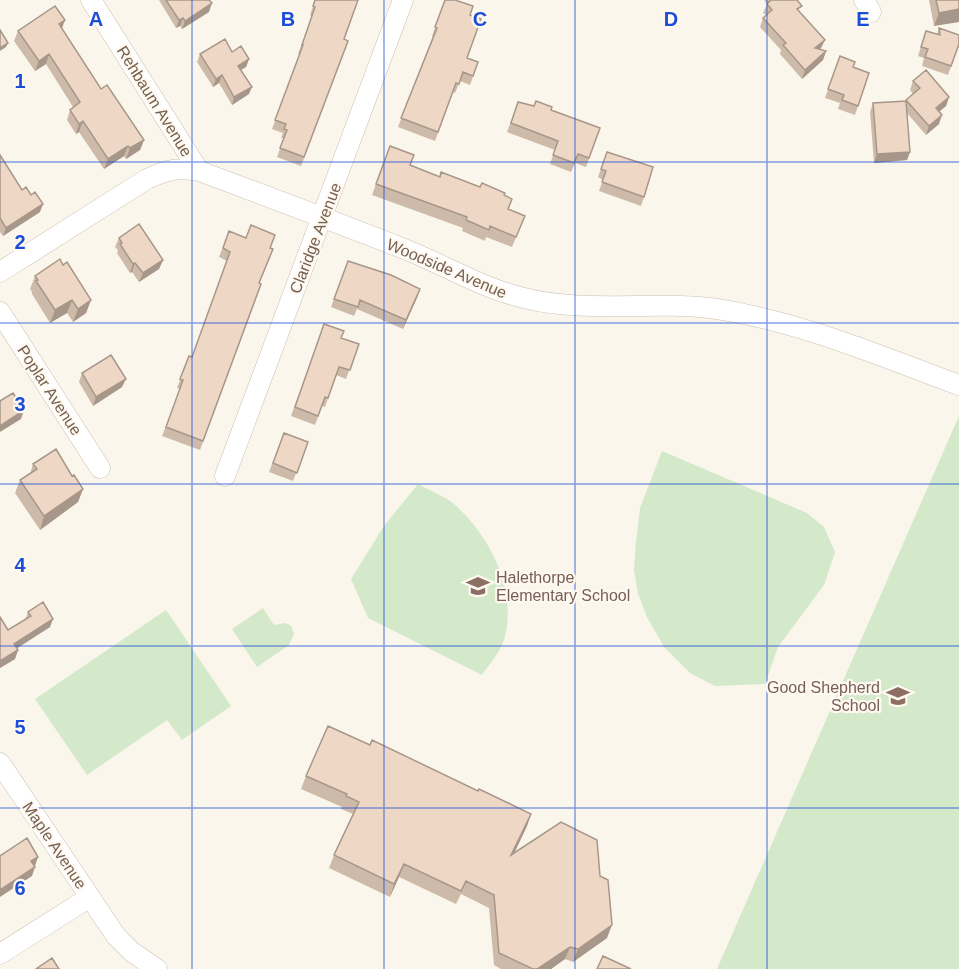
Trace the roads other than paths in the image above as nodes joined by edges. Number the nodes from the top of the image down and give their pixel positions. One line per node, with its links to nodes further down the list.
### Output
1 (91, 0): 3 (street, Rehbaum Avenue)
2 (403, 0): 4 (street, Claridge Avenue)
3 (199, 171): 4 (street, Woodside Avenue); 5 (street, Woodside Avenue)
4 (323, 217): 7 (street, Woodside Avenue); 9 (street, Claridge Avenue)
5 (0, 272)
6 (0, 312): 8 (street, Poplar Avenue)
7 (959, 385)
8 (100, 468)
9 (225, 476)
10 (0, 763): 11 (street, Maple Avenue)
11 (90, 897): 12 (street); 13 (street, Maple Avenue)
12 (0, 954)
13 (157, 969)

